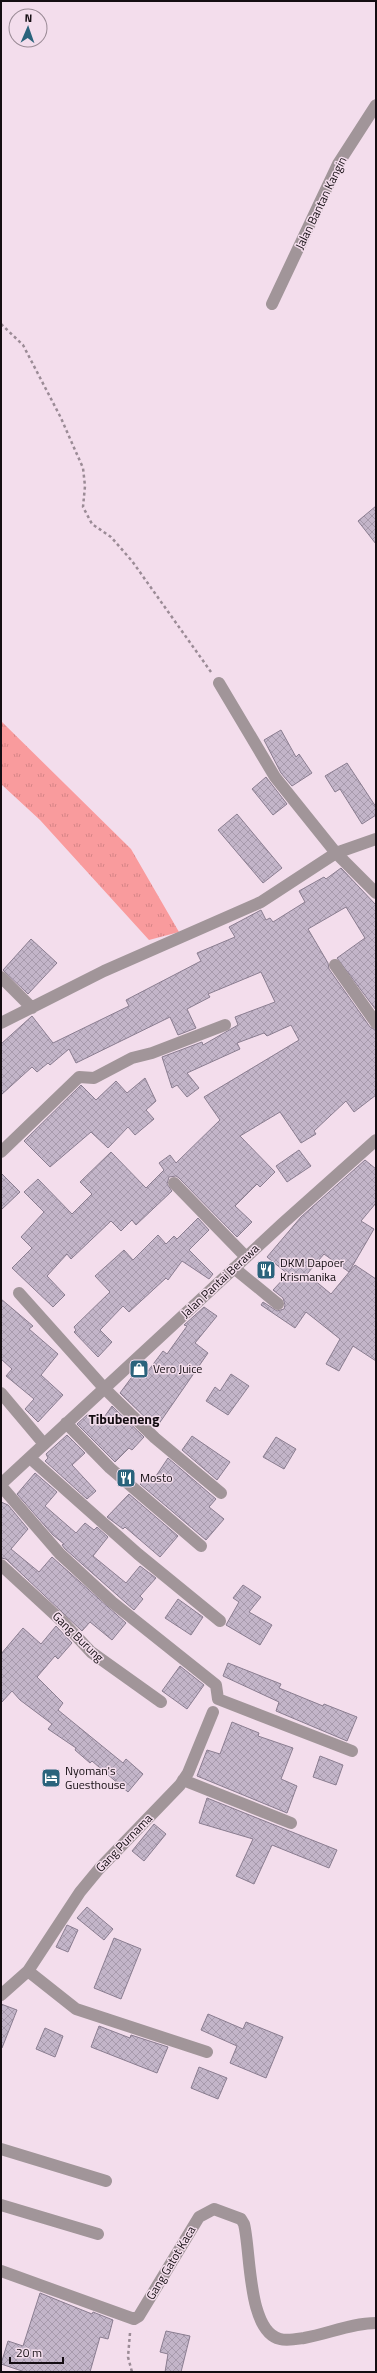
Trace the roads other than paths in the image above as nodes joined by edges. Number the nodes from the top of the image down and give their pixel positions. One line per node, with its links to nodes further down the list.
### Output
1 (376, 105): 2 (street, Jalan Bantan Kangin)
2 (272, 304)
3 (219, 683): 5 (street)
4 (376, 839): 5 (street)
5 (336, 853): 6 (street); 9 (street)
6 (376, 893)
7 (335, 965): 11 (street)
8 (1, 977): 9 (street)
9 (32, 1008): 10 (street)
10 (1, 1023)
11 (376, 1023)
12 (225, 1025): 14 (street)
13 (376, 1140): 16 (street, Jalan Pantai Berawa)
14 (1, 1152)
15 (174, 1183): 16 (street)
16 (246, 1257): 17 (street, Jalan Pantai Berawa)
17 (234, 1268): 19 (street); 20 (street, Jalan Pantai Berawa)
18 (19, 1293): 20 (street)
19 (278, 1304)
20 (104, 1388): 22 (street, Jalan Pantai Berawa); 26 (street)
21 (1, 1393): 23 (street)
22 (66, 1423): 23 (street, Jalan Pantai Berawa); 27 (street)
23 (44, 1444): 24 (street, Jalan Pantai Berawa)
24 (30, 1458): 25 (street, Jalan Pantai Berawa); 29 (street)
25 (1, 1485): 32 (street)
26 (221, 1493)
27 (201, 1546)
28 (1, 1565): 30 (street, Gang Burung)
29 (220, 1621)
30 (161, 1702)
31 (213, 1712): 33 (street, Gang Purnama)
32 (352, 1751)
33 (183, 1780): 34 (street); 35 (street, Gang Purnama)
34 (292, 1823)
35 (28, 1971): 36 (street, Gang Purnama); 37 (street)
36 (1, 1995)
37 (207, 2052)
38 (1, 2149): 39 (street)
39 (106, 2181)
40 (1, 2205): 41 (street)
41 (98, 2234)
42 (1, 2271): 43 (street, Gang Gatot Kaca)
43 (376, 2323)

